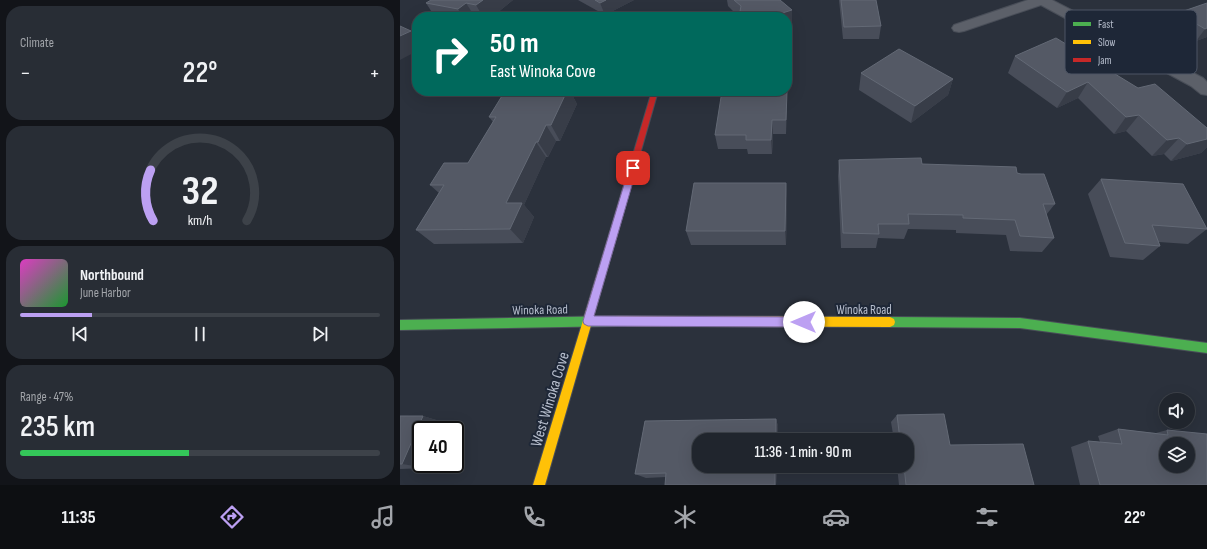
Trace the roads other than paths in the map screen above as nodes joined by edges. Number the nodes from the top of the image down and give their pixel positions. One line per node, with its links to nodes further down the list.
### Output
1 (1042, 0): 2 (street); 3 (street)
2 (1065, 12)
3 (959, 28)
4 (1182, 74): 5 (street)
5 (1207, 90)
6 (654, 96): 7 (street, West Winoka Cove)
7 (588, 321): 8 (street, Winoka Road); 9 (street, Winoka Road); 10 (street, West Winoka Cove)
8 (400, 325)
9 (1207, 348)
10 (539, 485)

